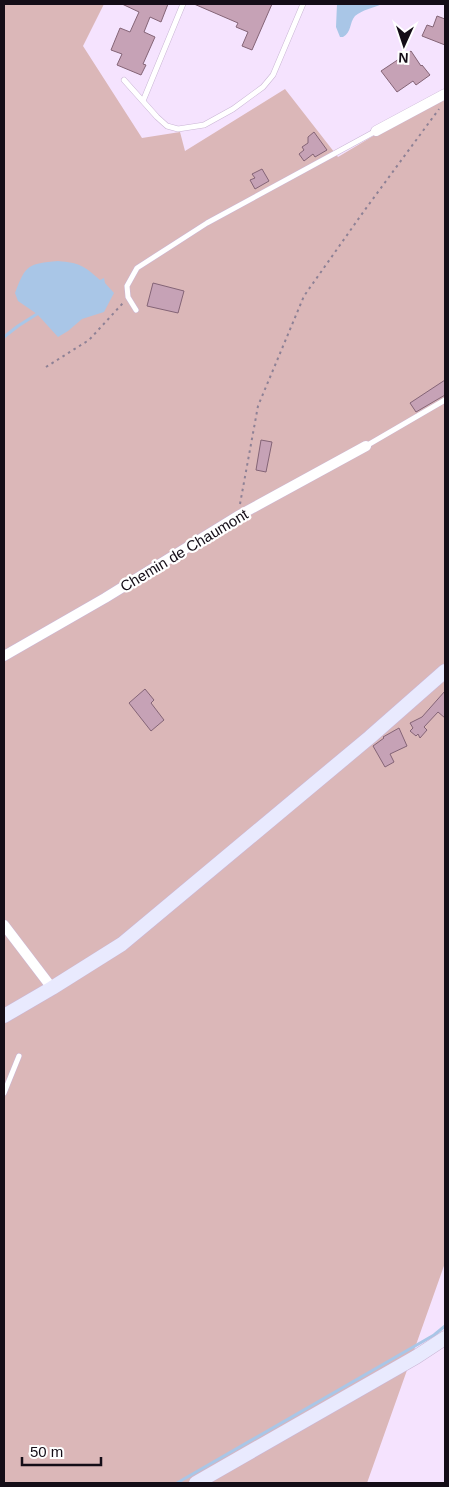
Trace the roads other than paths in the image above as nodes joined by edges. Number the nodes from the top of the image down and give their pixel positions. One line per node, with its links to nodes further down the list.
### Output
1 (182, 4): 5 (lane)
2 (303, 4): 5 (lane)
3 (124, 80): 5 (lane)
4 (445, 94): 6 (street)
5 (143, 101)
6 (376, 131): 7 (lane)
7 (136, 310)
8 (445, 400): 9 (lane)
9 (366, 446): 10 (street, Chemin de Chaumont)
10 (4, 656)
11 (445, 671): 13 (street)
12 (4, 925): 13 (street)
13 (52, 988): 14 (street)
14 (4, 1016)
15 (19, 1056): 16 (lane)
16 (4, 1093)
17 (445, 1338): 18 (street)
18 (196, 1483)

